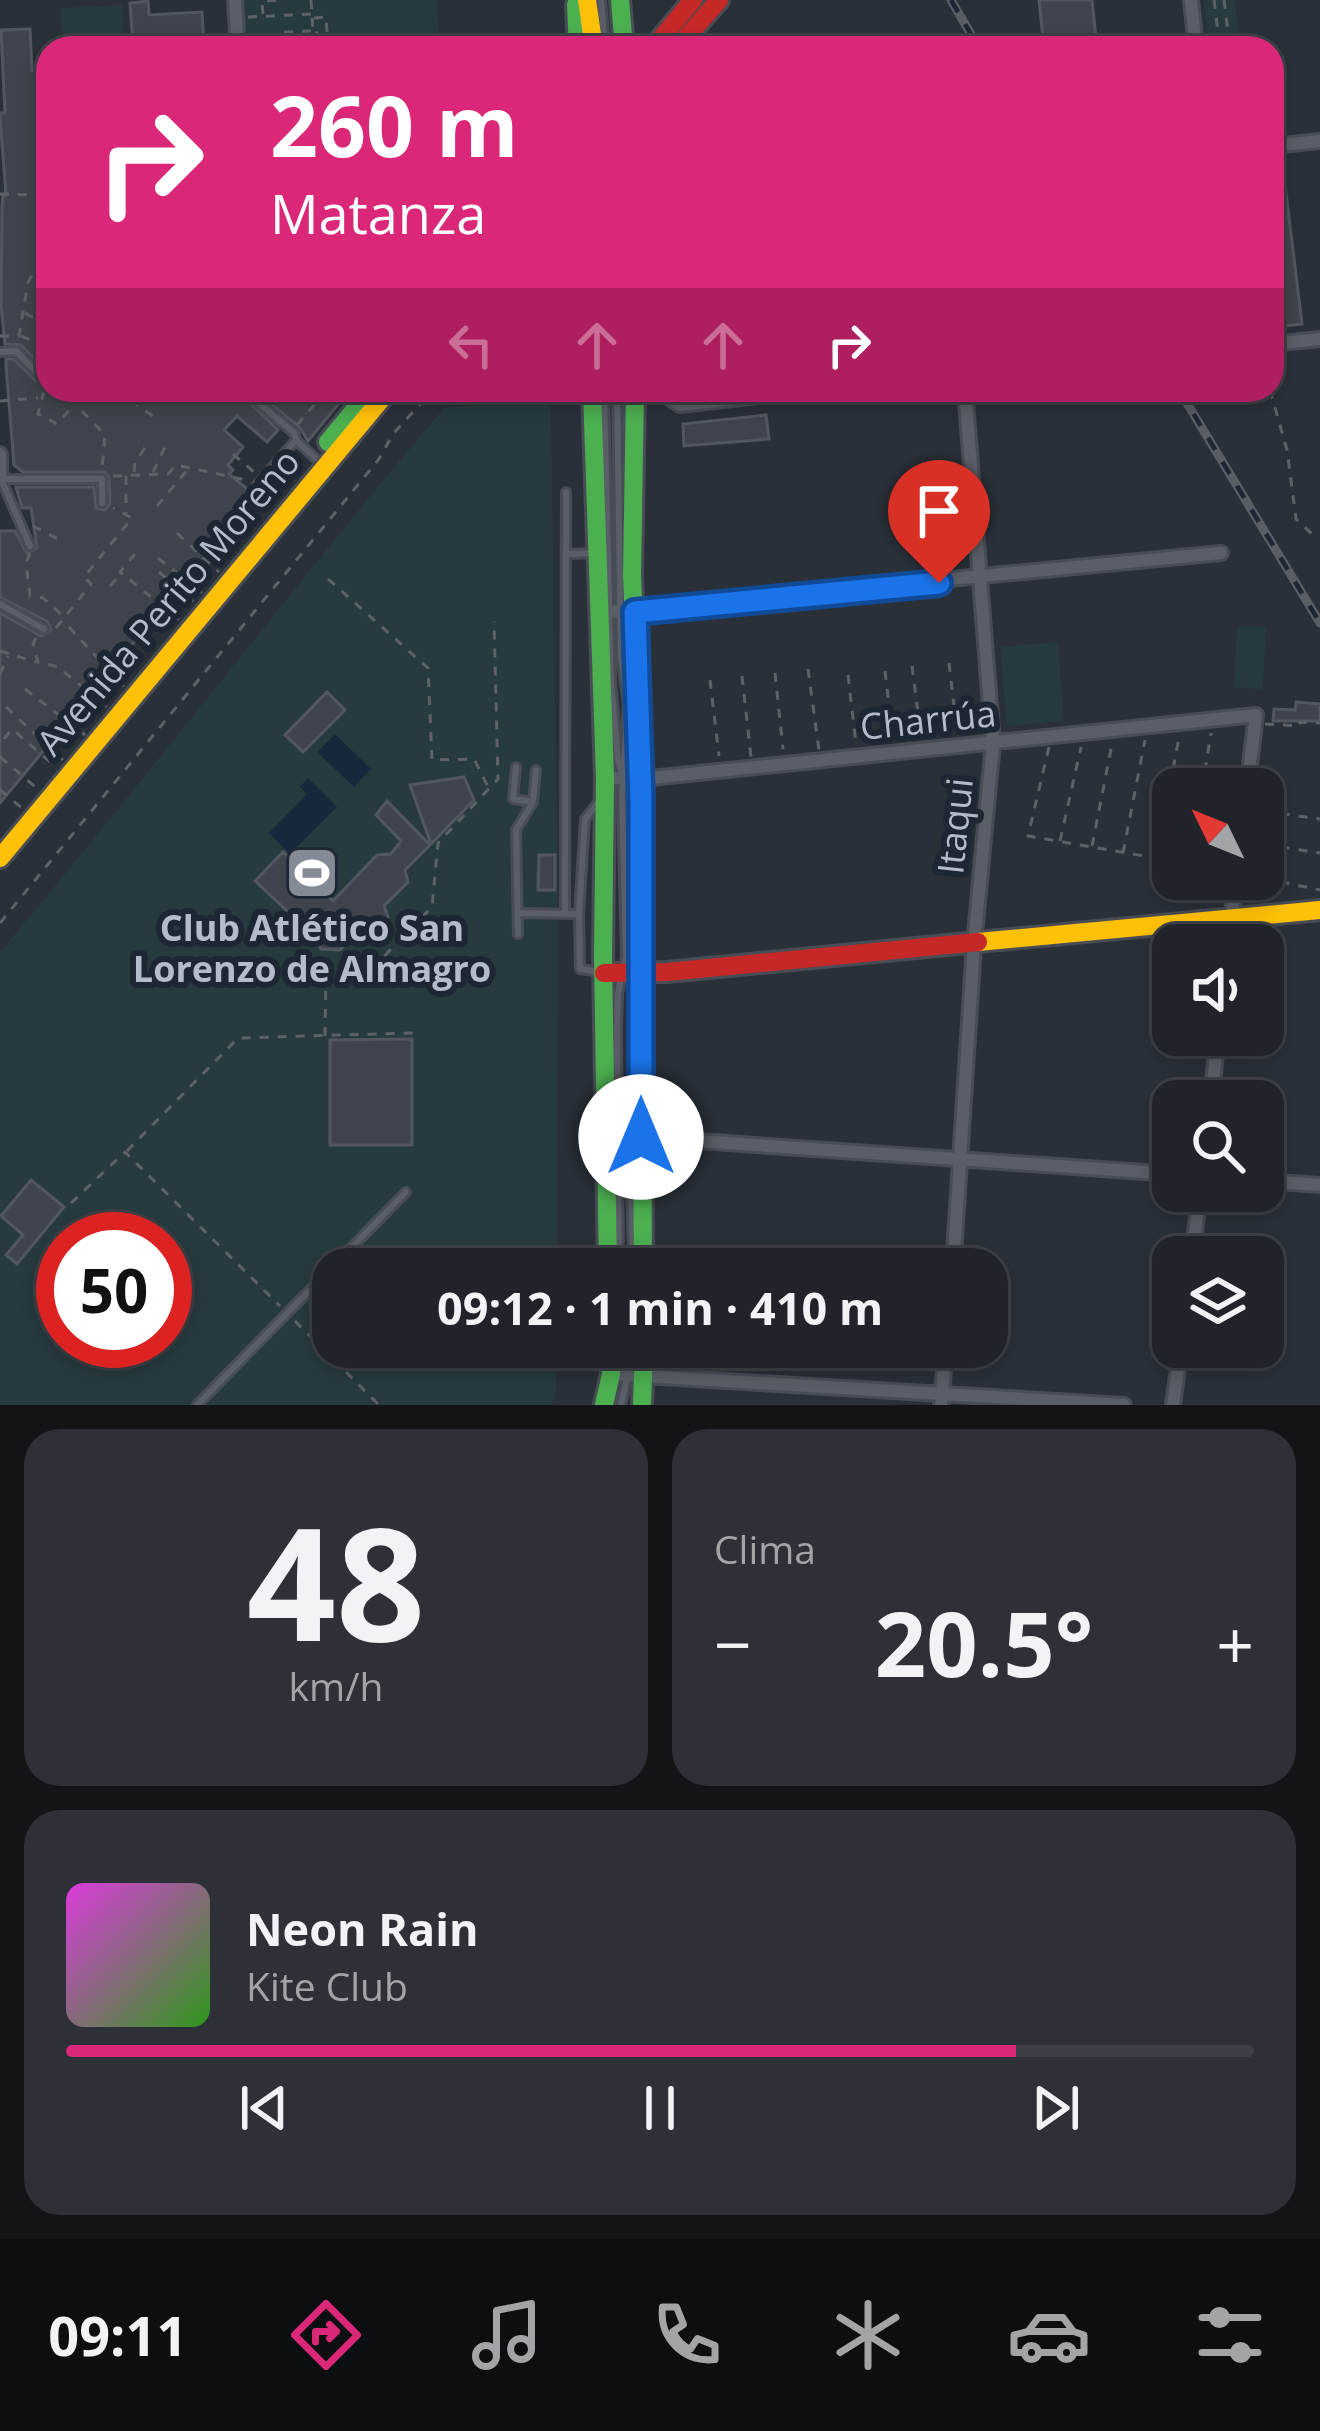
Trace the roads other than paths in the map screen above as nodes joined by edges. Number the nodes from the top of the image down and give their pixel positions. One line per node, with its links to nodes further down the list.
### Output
1 (236, 0): 9 (street)
2 (576, 0): 10 (main road)
3 (587, 0): 11 (main road)
4 (601, 0): 12 (lane)
5 (620, 0): 13 (main road)
6 (693, 0): 14 (main road)
7 (719, 0): 15 (main road)
8 (1191, 0): 16 (street)
9 (237, 36)
10 (578, 36)
11 (592, 36)
12 (604, 36)
13 (623, 36)
14 (663, 36)
15 (688, 36)
16 (1195, 36)
17 (1320, 141): 18 (street)
18 (1284, 145)
19 (1320, 339): 20 (street)
20 (1284, 343)
21 (0, 352): 22 (lane)
22 (36, 372)
23 (258, 402): 33 (lane)
24 (376, 402): 35 (main road, Avenida Perito Moreno)
25 (379, 402): 58 (main road, Avenida Perito Moreno)
26 (592, 402): 41 (main road)
27 (605, 402): 46 (lane)
28 (617, 402): 46 (lane)
29 (635, 402): 46 (main road)
30 (676, 402): 31 (street)
31 (706, 402)
32 (966, 402): 44 (street, Itaqui)
33 (296, 440): 35 (lane); 37 (lane)
34 (0, 454): 36 (street)
35 (315, 458): 57 (main road, Avenida Perito Moreno)
36 (0, 479): 39 (lane); 40 (lane)
37 (258, 484)
38 (566, 492): 43 (lane)
39 (103, 503)
40 (31, 546)
41 (598, 553): 43 (lane); 46 (main road)
42 (1221, 553): 44 (street)
43 (569, 554): 55 (lane)
44 (982, 578): 46 (street); 49 (street, Itaqui)
45 (0, 604): 47 (lane)
46 (616, 613): 48 (lane); 48 (lane); 53 (main road); 53 (main road)
47 (44, 628)
48 (624, 678): 53 (lane)
49 (993, 743): 51 (street, Charrúa); 53 (street, Charrúa); 67 (street, Itaqui)
50 (516, 767): 54 (lane)
51 (1250, 768)
52 (536, 770): 54 (lane)
53 (619, 783): 56 (lane); 68 (main road); 68 (main road)
54 (533, 802): 61 (lane)
55 (566, 818): 56 (lane); 62 (lane)
56 (585, 819): 63 (lane)
57 (0, 839)
58 (0, 858)
59 (1233, 900): 64 (street)
60 (1320, 910): 64 (main road)
61 (518, 913): 62 (lane); 66 (lane)
62 (565, 914): 63 (lane)
63 (579, 914): 68 (lane)
64 (1231, 919): 65 (street); 67 (main road)
65 (1230, 924)
66 (518, 934)
67 (974, 945): 68 (main road); 71 (street, Itaqui)
68 (622, 974): 69 (main road); 70 (lane); 76 (main road)
69 (641, 1137): 71 (street); 79 (main road)
70 (621, 1153): 77 (lane); 78 (lane)
71 (962, 1162): 72 (street); 80 (street, Itaqui)
72 (1152, 1173)
73 (1284, 1182): 74 (street)
74 (1320, 1185)
75 (406, 1192): 87 (lane)
76 (609, 1248)
77 (619, 1248)
78 (633, 1248)
79 (643, 1248)
80 (954, 1248)
81 (623, 1368): 85 (main road)
82 (630, 1368): 85 (main road)
83 (944, 1368): 86 (street)
84 (1178, 1368): 92 (street)
85 (627, 1376): 86 (street); 88 (main road); 89 (lane); 90 (main road)
86 (942, 1399): 91 (street)
87 (197, 1405)
88 (604, 1405)
89 (621, 1405)
90 (642, 1405)
91 (1124, 1405)
92 (1174, 1405)

